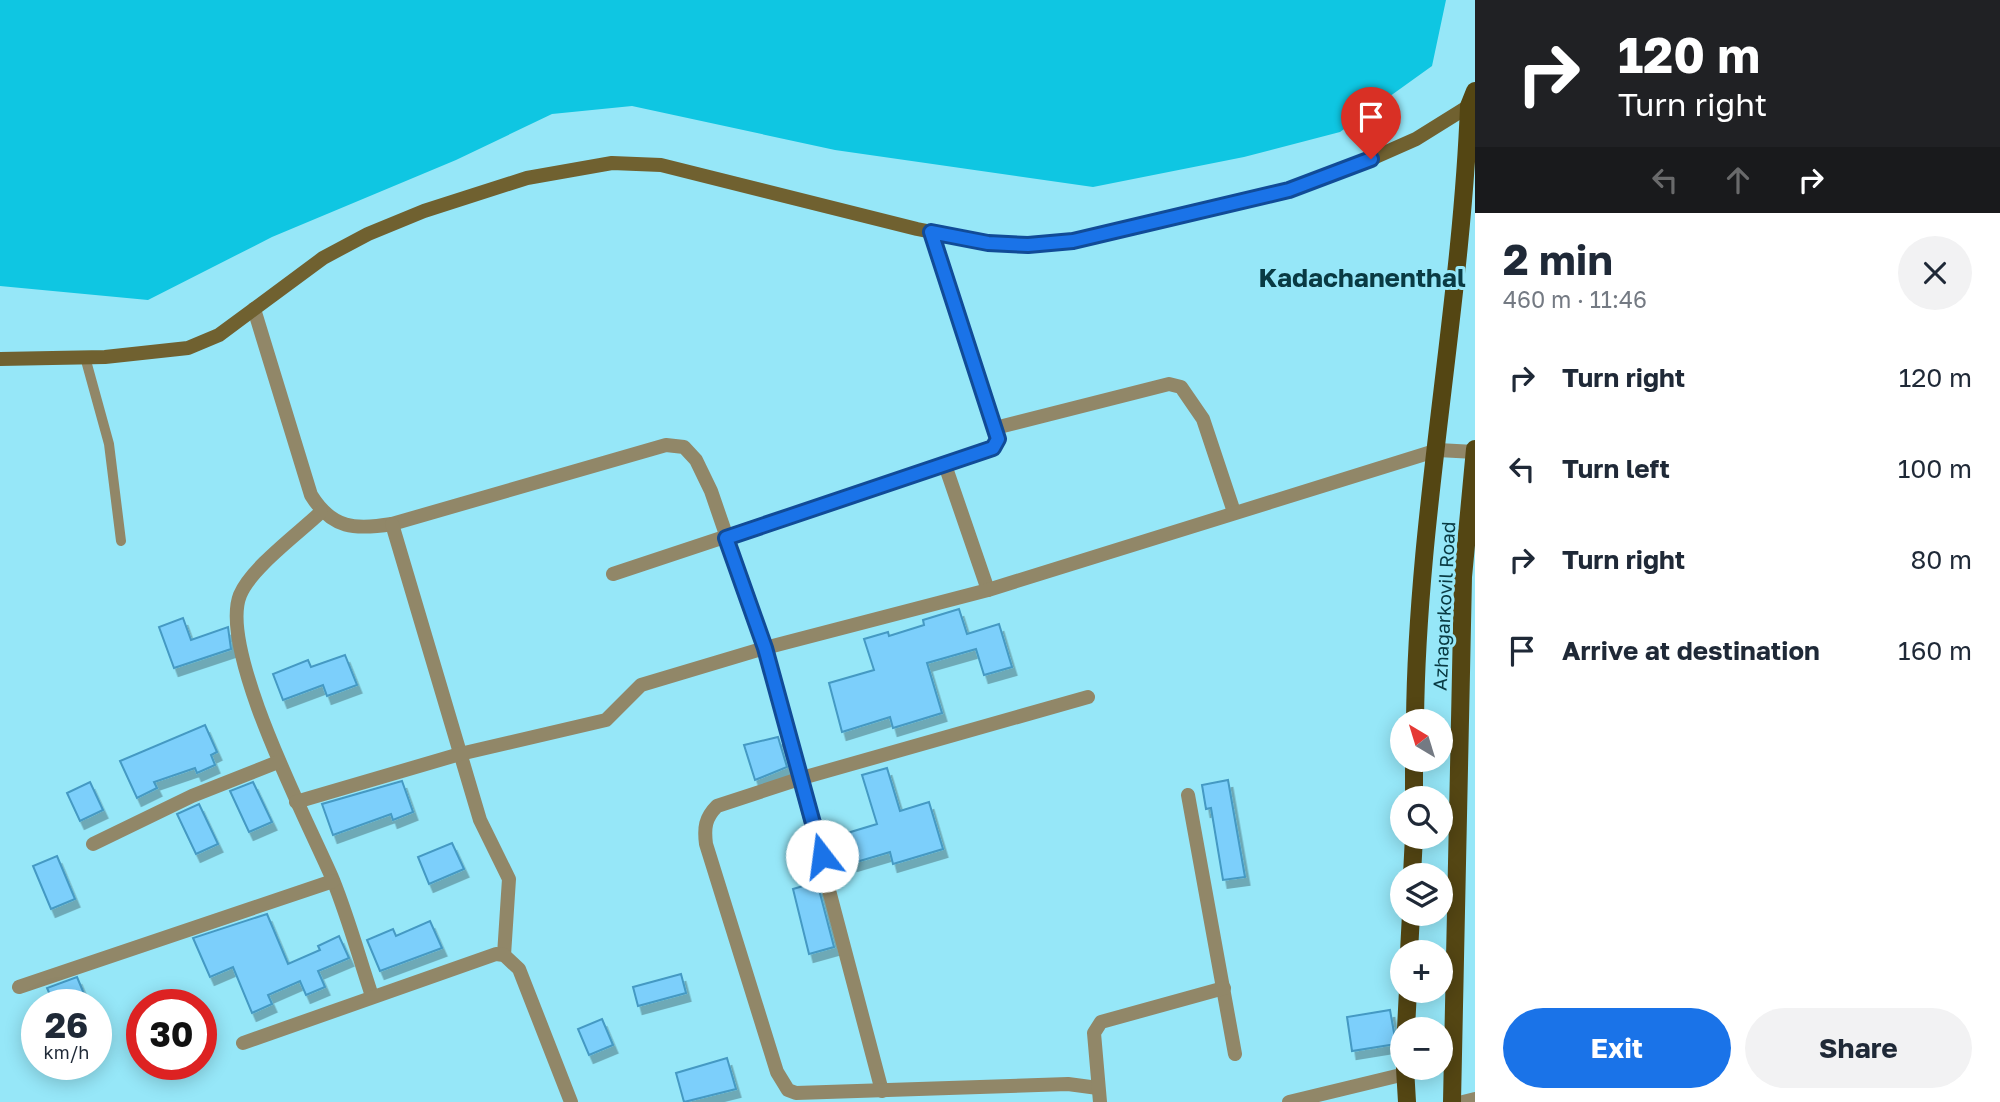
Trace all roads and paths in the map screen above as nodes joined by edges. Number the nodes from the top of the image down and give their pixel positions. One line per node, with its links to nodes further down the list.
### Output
1 (1473, 101): 2 (main road); 7 (main road, Azhagarkovil Road)
2 (931, 232): 3 (main road); 6 (street)
3 (254, 309): 4 (main road); 10 (street)
4 (85, 357): 5 (main road); 14 (lane)
5 (0, 359)
6 (995, 428): 9 (street); 11 (street)
7 (1438, 450): 8 (street); 11 (street); 19 (main road, Azhagarkovil Road)
8 (1475, 451): 41 (main road, Azhagarkovil Road)
9 (945, 465): 13 (street); 16 (street)
10 (321, 512): 12 (street); 21 (street)
11 (1234, 512): 16 (street)
12 (392, 524): 13 (street); 20 (street)
13 (726, 538): 15 (street); 17 (street)
14 (121, 541)
15 (613, 575)
16 (988, 590): 17 (street)
17 (765, 648): 20 (street); 22 (street)
18 (1088, 697): 22 (street)
19 (1416, 709)
20 (460, 754): 24 (street); 27 (street)
21 (278, 762): 24 (street); 25 (street)
22 (802, 778): 35 (street); 35 (street)
23 (1188, 795): 29 (street)
24 (296, 802): 26 (street)
25 (93, 844)
26 (333, 881): 28 (street); 30 (street)
27 (505, 955): 30 (street); 38 (street)
28 (19, 986)
29 (1224, 988): 32 (street); 36 (street)
30 (372, 996): 31 (street)
31 (243, 1043)
32 (1235, 1054)
33 (1390, 1075): 39 (street)
34 (1406, 1080): 40 (main road)
35 (882, 1091): 36 (street)
36 (1099, 1095)
37 (1475, 1099): 42 (street)
38 (565, 1101)
39 (1289, 1102)
40 (1407, 1102)
41 (1452, 1102)
42 (1463, 1102)

